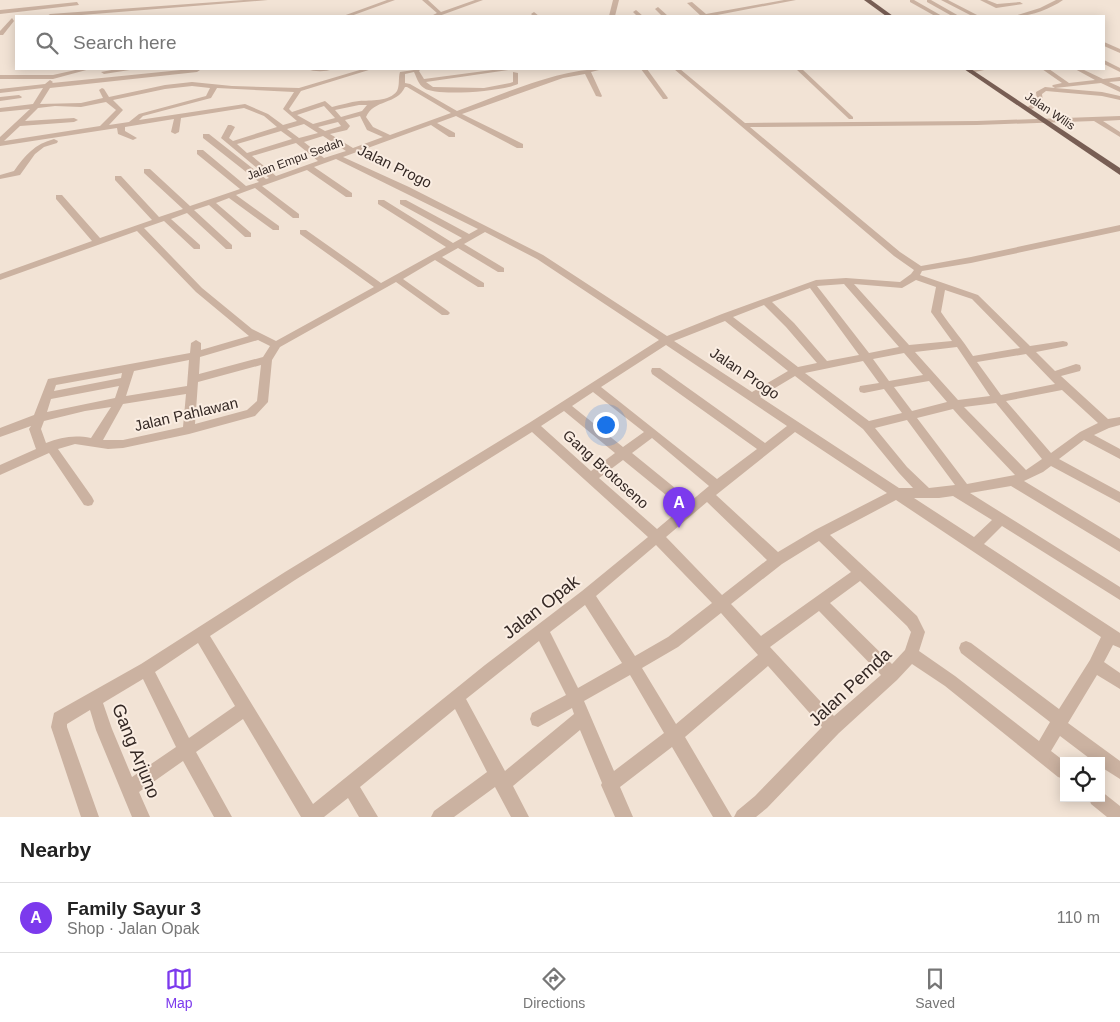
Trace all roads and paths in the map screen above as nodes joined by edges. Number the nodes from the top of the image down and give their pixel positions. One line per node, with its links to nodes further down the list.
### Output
1 (51, 0): 24 (street)
2 (173, 0): 25 (street)
3 (265, 0): 25 (street)
4 (392, 0): 35 (street)
5 (426, 0): 30 (street)
6 (480, 0): 30 (street)
7 (616, 0): 37 (street)
8 (793, 0): 40 (street)
9 (866, 0): 41 (main road)
10 (944, 0): 20 (street)
11 (983, 0): 19 (street)
12 (1013, 0): 22 (street)
13 (1059, 0): 28 (street)
14 (912, 1): 42 (street)
15 (929, 1): 43 (street)
16 (77, 2): 24 (street); 32 (street)
17 (690, 3): 39 (street)
18 (966, 3): 20 (street)
19 (989, 3): 21 (street); 22 (street)
20 (951, 4): 44 (street)
21 (976, 4)
22 (1020, 4): 28 (street)
23 (6, 6): 29 (street)
24 (47, 7): 26 (street)
25 (170, 8): 33 (street); 34 (street)
26 (30, 9): 29 (street); 31 (street)
27 (658, 9): 38 (street)
28 (1034, 11): 45 (street)
29 (0, 12)
30 (441, 14): 36 (street)
31 (28, 15)
32 (60, 15): 33 (street)
33 (78, 15)
34 (166, 15)
35 (349, 15)
36 (438, 15)
37 (612, 15)
38 (664, 15)
39 (703, 15)
40 (710, 15)
41 (888, 15)
42 (937, 15)
43 (954, 15)
44 (974, 15)
45 (1022, 15)
46 (14, 19): 47 (street); 48 (street)
47 (0, 21)
48 (1, 34)
49 (1105, 44): 50 (street)
50 (1120, 50)
51 (1120, 55): 52 (street)
52 (1105, 56)
53 (1105, 62): 71 (street)
54 (35, 70): 79 (street)
55 (83, 70): 78 (street)
56 (118, 70): 72 (street)
57 (198, 70): 73 (street); 82 (street)
58 (361, 70): 74 (street)
59 (412, 70): 88 (street)
60 (416, 70): 84 (street)
61 (445, 70): 76 (street)
62 (489, 70): 63 (street); 75 (street); 89 (street)
63 (513, 70): 80 (street); 89 (street)
64 (587, 70): 99 (street); 113 (street, Jalan Empu Sedah)
65 (645, 70): 101 (street)
66 (678, 70): 125 (street)
67 (800, 70): 115 (street)
68 (969, 70): 108 (main road, Jalan Wilis)
69 (1046, 70): 87 (street)
70 (1080, 70): 85 (street)
71 (1120, 70)
72 (104, 71): 83 (street)
73 (146, 72): 83 (street); 93 (street)
74 (346, 72): 95 (street)
75 (463, 72): 76 (street); 94 (street)
76 (450, 76): 84 (street)
77 (0, 77): 79 (street)
78 (53, 77): 79 (street); 90 (street)
79 (26, 78)
80 (523, 78)
81 (1120, 79): 85 (street)
82 (187, 80)
83 (100, 81): 90 (street); 104 (street)
84 (421, 81): 94 (street)
85 (1102, 81): 87 (street); 96 (street)
86 (168, 82): 93 (street)
87 (1067, 84): 91 (street)
88 (402, 85): 105 (street); 113 (street)
89 (507, 85): 94 (street)
90 (48, 86): 97 (street); 107 (street)
91 (1050, 86)
92 (214, 87): 93 (street); 95 (street); 124 (street)
93 (141, 89): 104 (street)
94 (474, 89)
95 (299, 90): 110 (street)
96 (1119, 90): 98 (street)
97 (0, 91)
98 (1094, 94): 102 (street); 108 (street)
99 (599, 96)
100 (19, 97): 103 (street)
101 (665, 98)
102 (1120, 98)
103 (0, 99)
104 (107, 100): 106 (street); 127 (street)
105 (374, 103): 111 (street); 112 (street)
106 (81, 105): 107 (street); 119 (street)
107 (34, 108): 109 (street); 122 (street)
108 (1028, 109): 120 (main road, Jalan Wilis)
109 (0, 110)
110 (288, 111): 111 (street); 123 (street)
111 (330, 113): 117 (street); 123 (street)
112 (364, 113): 117 (street); 139 (street)
113 (457, 114): 121 (street, Jalan Empu Sedah); 143 (street)
114 (178, 117): 124 (street); 129 (street); 133 (street)
115 (851, 118)
116 (1120, 118): 118 (street)
117 (340, 119): 123 (street); 134 (street)
118 (1096, 119): 120 (street); 137 (street)
119 (74, 120): 122 (street); 132 (street)
120 (1046, 121): 125 (street); 151 (main road, Jalan Wilis)
121 (432, 123): 136 (street); 139 (street, Jalan Empu Sedah)
122 (19, 124): 131 (street)
123 (306, 124): 129 (street); 134 (street)
124 (130, 125): 126 (street)
125 (745, 125): 179 (street)
126 (121, 126): 127 (street); 138 (street)
127 (103, 127): 132 (street)
128 (231, 127): 142 (street)
129 (282, 129): 140 (street); 142 (street)
130 (0, 131): 131 (street)
131 (9, 131): 141 (street)
132 (75, 131): 141 (street); 152 (street)
133 (175, 132)
134 (321, 134): 140 (street); 144 (street)
135 (222, 135): 155 (street)
136 (452, 135)
137 (1120, 135)
138 (133, 138)
139 (390, 138): 144 (street, Jalan Empu Sedah)
140 (297, 140): 146 (street); 148 (street)
141 (0, 142)
142 (233, 144): 146 (street)
143 (520, 146)
144 (352, 151): 147 (street, Jalan Empu Sedah)
145 (200, 152): 156 (street)
146 (247, 155): 154 (street)
147 (337, 157): 148 (street, Jalan Empu Sedah); 169 (street, Jalan Progo)
148 (323, 161): 149 (street, Jalan Empu Sedah)
149 (308, 167): 154 (street, Jalan Empu Sedah); 158 (street)
150 (147, 171): 163 (street)
151 (1120, 172)
152 (0, 176)
153 (118, 178): 165 (street)
154 (274, 178): 155 (street, Jalan Empu Sedah)
155 (260, 183): 156 (street, Jalan Empu Sedah); 164 (street)
156 (245, 189): 157 (street, Jalan Empu Sedah)
157 (231, 195): 160 (street, Jalan Empu Sedah); 167 (street)
158 (349, 195)
159 (59, 197): 173 (street)
160 (210, 202): 163 (street, Jalan Empu Sedah); 171 (street)
161 (381, 202): 174 (street)
162 (403, 202): 172 (street)
163 (188, 211): 165 (street, Jalan Empu Sedah); 176 (street)
164 (296, 216)
165 (162, 220): 166 (street, Jalan Empu Sedah); 175 (street)
166 (139, 228): 173 (street, Jalan Empu Sedah); 190 (street)
167 (276, 228)
168 (1120, 228): 179 (street)
169 (485, 229): 172 (street); 191 (street, Jalan Progo)
170 (303, 232): 186 (street)
171 (248, 235)
172 (469, 238): 174 (street)
173 (98, 242): 180 (street, Jalan Empu Sedah)
174 (455, 245): 177 (street); 178 (street)
175 (197, 247)
176 (229, 247)
177 (435, 256): 181 (street); 183 (street)
178 (501, 270)
179 (917, 272): 182 (street); 185 (street)
180 (0, 278)
181 (396, 278): 186 (street); 188 (street)
182 (846, 281): 184 (street); 196 (street)
183 (481, 285)
184 (812, 285): 187 (street); 199 (street)
185 (941, 285): 193 (street); 197 (street)
186 (380, 287): 194 (street)
187 (765, 301): 189 (street); 202 (street)
188 (445, 313)
189 (725, 316): 191 (street); 206 (street)
190 (257, 337): 194 (street); 198 (street)
191 (666, 341): 213 (street); 216 (street, Jalan Progo)
192 (196, 343): 198 (street)
193 (960, 343): 196 (street); 201 (street)
194 (276, 344): 200 (street, Jalan Pahlawan)
195 (1063, 344): 197 (street)
196 (908, 349): 199 (street); 208 (street)
197 (1029, 350): 201 (street); 207 (street)
198 (196, 355): 203 (street); 211 (street)
199 (867, 357): 202 (street); 210 (street)
200 (267, 360): 211 (street); 228 (street, Jalan Pahlawan)
201 (970, 360): 217 (street)
202 (824, 365): 206 (street)
203 (129, 368): 209 (street); 215 (street)
204 (1076, 368): 207 (street)
205 (656, 371): 234 (street)
206 (796, 371): 216 (street); 226 (street)
207 (1053, 374): 212 (street)
208 (932, 377): 210 (street); 219 (street)
209 (126, 381): 215 (street); 218 (street)
210 (888, 384): 214 (street); 221 (street)
211 (192, 385): 218 (street); 228 (street)
212 (1064, 386): 217 (street); 224 (street)
213 (594, 387): 220 (street); 229 (street)
214 (864, 389)
215 (48, 396): 222 (street)
216 (751, 397): 227 (street, Jalan Progo)
217 (999, 399): 219 (street); 237 (street)
218 (120, 401): 222 (street); 232 (street)
219 (955, 404): 221 (street); 240 (street)
220 (565, 406): 225 (street); 235 (street)
221 (909, 416): 226 (street); 241 (street)
222 (38, 418): 230 (street); 233 (street)
223 (1120, 421): 224 (street)
224 (1106, 424): 231 (street)
225 (533, 426): 239 (street, Gang Brotoseno); 260 (street)
226 (867, 426): 244 (street)
227 (794, 427): 234 (street, Jalan Opak); 243 (street, Jalan Progo)
228 (189, 430): 232 (street, Jalan Pahlawan)
229 (652, 432): 235 (street); 242 (street)
230 (0, 433)
231 (1084, 435): 236 (street); 237 (street)
232 (94, 442): 233 (street, Jalan Pahlawan)
233 (46, 448): 238 (street, Jalan Pahlawan); 246 (street)
234 (766, 449): 242 (street, Jalan Opak)
235 (624, 454): 239 (street); 247 (street)
236 (1120, 454)
237 (1050, 460): 240 (street); 245 (street)
238 (0, 470)
239 (591, 477): 250 (street, Gang Brotoseno)
240 (1018, 478): 241 (street); 252 (street)
241 (960, 490): 244 (street); 248 (street)
242 (713, 491): 247 (street, Jalan Opak); 253 (street)
243 (898, 493): 244 (street); 249 (street); 251 (street, Jalan Progo)
244 (926, 493)
245 (1120, 498)
246 (88, 501)
247 (691, 508): 250 (street, Jalan Opak)
248 (1000, 519): 251 (street); 255 (street)
249 (820, 534): 253 (street); 254 (street, Jalan Pemda)
250 (658, 537): 256 (street, Jalan Opak); 258 (street, Gang Brotoseno)
251 (975, 544): 261 (street, Jalan Progo)
252 (1120, 546)
253 (777, 560): 258 (street)
254 (860, 573): 257 (street); 264 (street, Jalan Pemda)
255 (1120, 594)
256 (587, 596): 259 (street, Jalan Opak); 266 (street)
257 (820, 602): 263 (street); 268 (street)
258 (722, 604): 263 (street, Gang Brotoseno); 266 (street)
259 (541, 630): 270 (street, Jalan Opak); 271 (street)
260 (200, 633): 267 (street); 273 (street)
261 (1115, 638): 265 (street)
262 (966, 648): 276 (street)
263 (764, 651): 277 (street, Gang Brotoseno); 278 (street)
264 (911, 654): 268 (street, Jalan Pemda); 280 (street)
265 (1094, 665): 269 (street); 276 (street)
266 (632, 666): 271 (street); 278 (street)
267 (146, 669): 272 (street); 279 (street)
268 (892, 675): 277 (street, Jalan Pemda)
269 (1120, 682)
270 (457, 697): 283 (street); 285 (street, Jalan Opak)
271 (575, 697): 274 (street); 275 (street)
272 (94, 699): 286 (street, Gang Arjuno); 288 (street)
273 (246, 708): 279 (street); 291 (street)
274 (583, 717): 283 (street); 284 (street)
275 (538, 719)
276 (1059, 722): 280 (street); 282 (street)
277 (832, 727): 297 (street, Jalan Pemda)
278 (674, 736): 284 (street); 296 (street)
279 (186, 750): 286 (street); 290 (street)
280 (1041, 752): 281 (street)
281 (1060, 768)
282 (1120, 771)
283 (500, 779): 293 (street); 294 (street)
284 (610, 785): 295 (street)
285 (350, 786): 291 (street, Jalan Opak); 292 (street)
286 (129, 789): 289 (street, Gang Arjuno)
287 (1102, 802): 298 (street)
288 (90, 817)
289 (141, 817)
290 (222, 817)
291 (311, 817)
292 (369, 817)
293 (440, 817)
294 (520, 817)
295 (624, 817)
296 (723, 817)
297 (743, 817)
298 (1120, 817)

